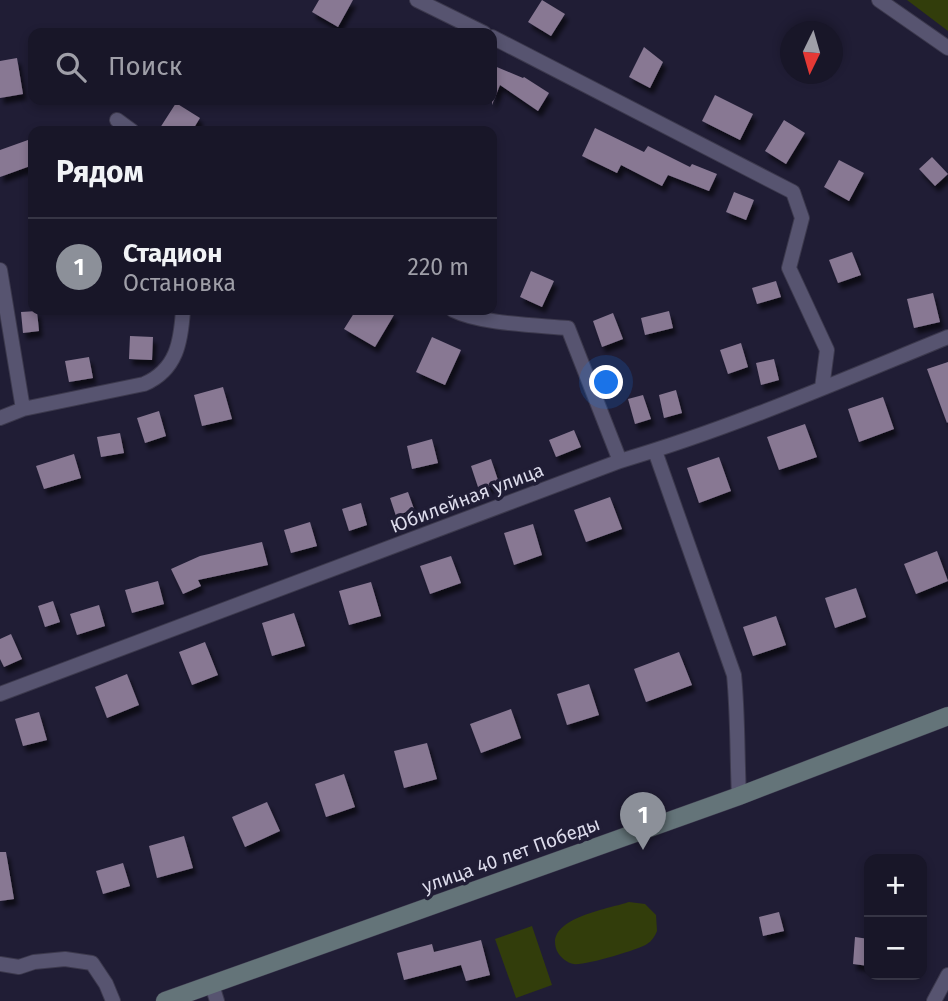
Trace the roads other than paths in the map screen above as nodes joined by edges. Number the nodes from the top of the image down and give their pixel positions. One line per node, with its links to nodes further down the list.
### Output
1 (417, 0): 3 (street)
2 (879, 0): 5 (street)
3 (474, 28)
4 (497, 40): 12 (street)
5 (948, 48)
6 (117, 120): 7 (street)
7 (125, 126)
8 (0, 270): 13 (street)
9 (183, 315): 13 (street)
10 (466, 315): 16 (street)
11 (948, 337): 12 (street, Юбилейная улица)
12 (822, 388): 15 (street, Юбилейная улица)
13 (23, 409): 14 (street)
14 (0, 418)
15 (655, 451): 16 (street, Юбилейная улица); 19 (street)
16 (620, 461): 17 (street, Юбилейная улица)
17 (0, 694)
18 (948, 716): 19 (street, улица 40 лет Победы)
19 (739, 796): 22 (street, улица 40 лет Победы)
20 (0, 964): 23 (street)
21 (948, 975): 25 (street)
22 (214, 993): 24 (street, улица 40 лет Победы)
23 (113, 1001)
24 (165, 1001)
25 (934, 1001)

